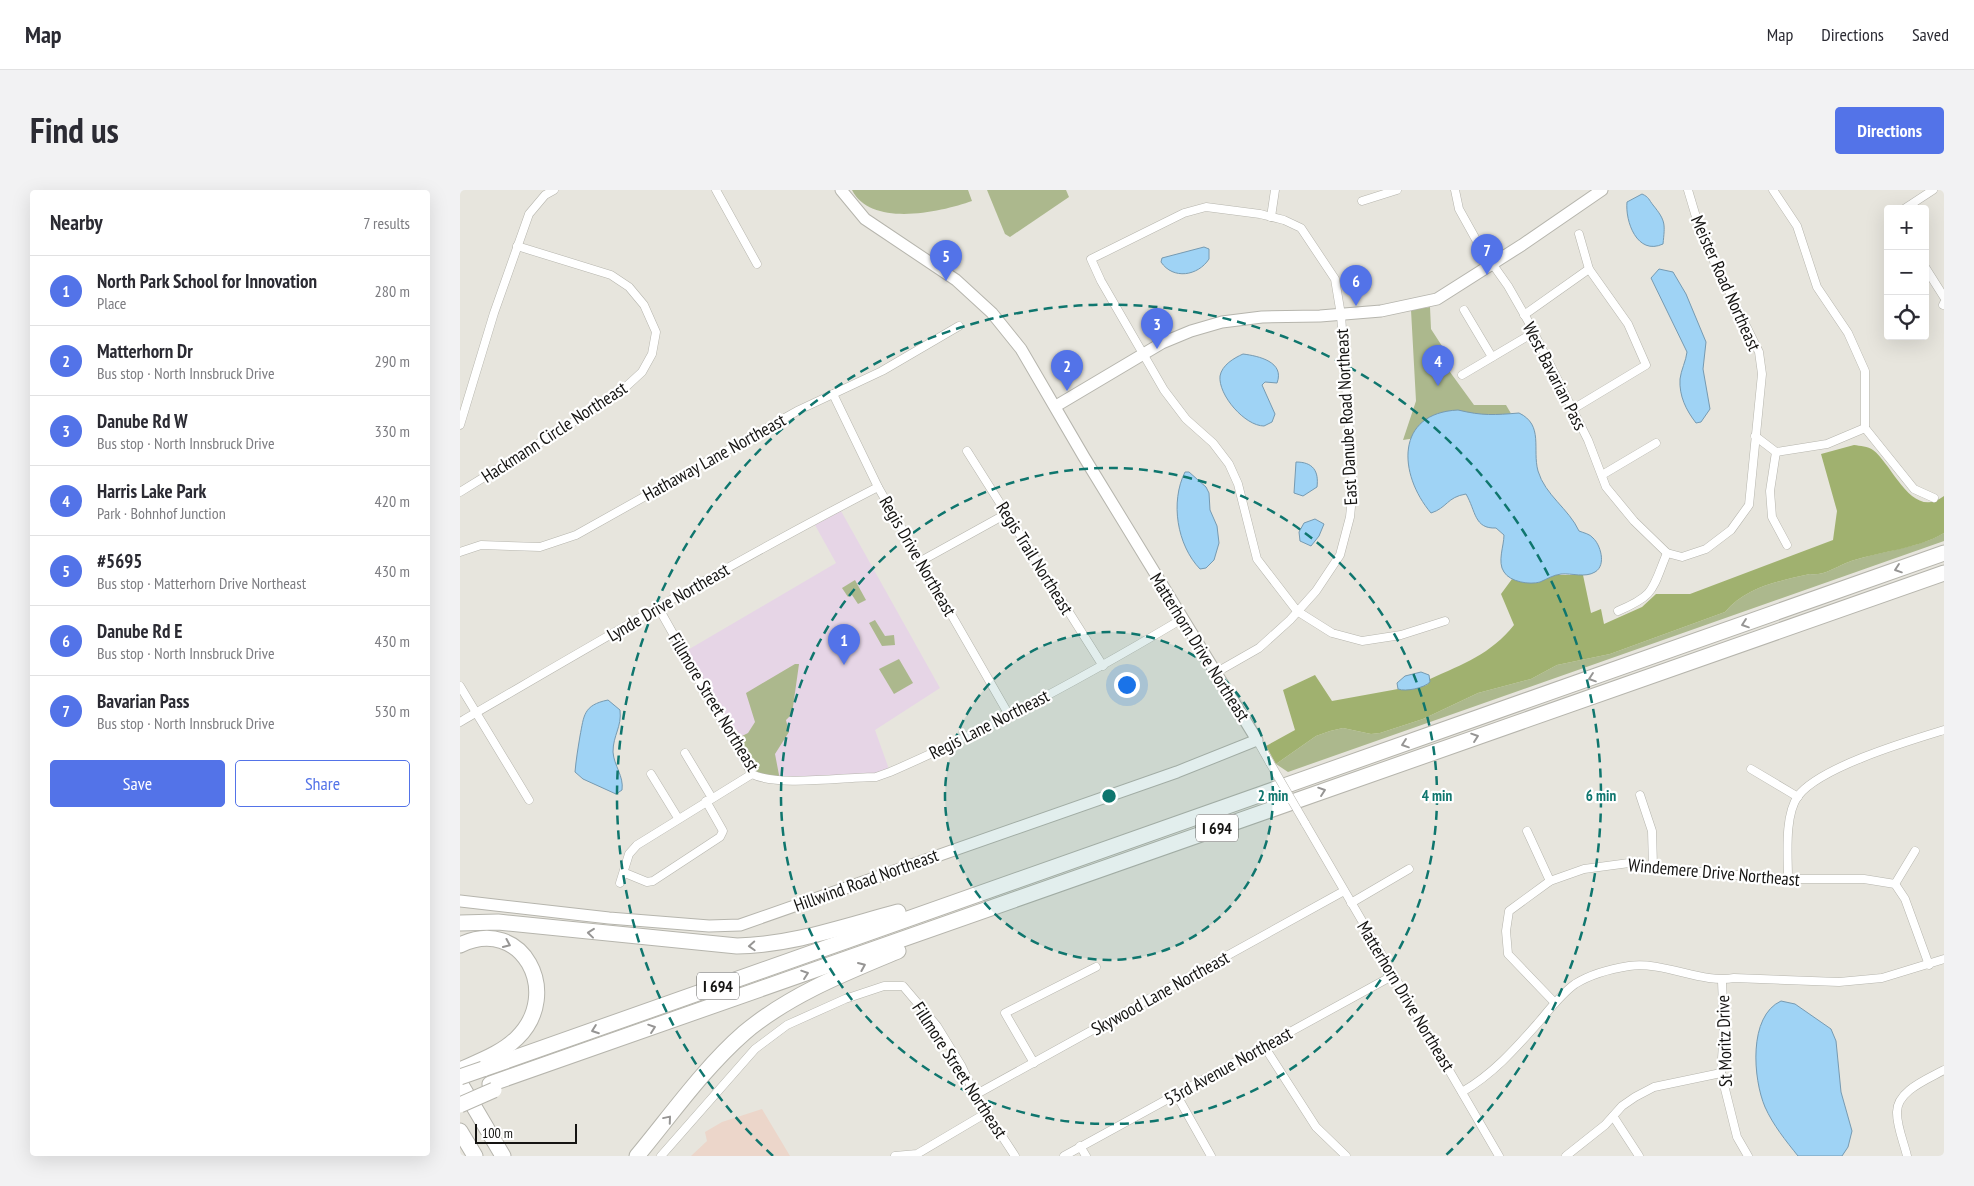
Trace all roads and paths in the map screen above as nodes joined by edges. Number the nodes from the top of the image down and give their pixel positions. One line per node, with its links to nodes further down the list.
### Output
1 (554, 190): 15 (street)
2 (716, 190): 16 (street)
3 (840, 190): 30 (street, Matterhorn Drive Northeast)
4 (1275, 190): 13 (street)
5 (1397, 190): 11 (street)
6 (1455, 190): 17 (street, West Bavarian Pass)
7 (1602, 190): 17 (street)
8 (1690, 190): 34 (street, Meister Road Northeast)
9 (1773, 190): 33 (street)
10 (1934, 190): 12 (street)
11 (1362, 201)
12 (1910, 205)
13 (1270, 217): 22 (street, East Danube Road Northeast); 26 (street, East Danube Road Northeast)
14 (1579, 234): 18 (street)
15 (517, 246): 32 (street); 40 (street, Hackmann Circle Northeast)
16 (757, 264)
17 (1492, 265): 22 (street); 23 (street, West Bavarian Pass)
18 (1589, 269): 23 (street); 31 (street)
19 (1929, 274): 20 (street)
20 (1944, 302)
21 (1464, 310): 27 (street)
22 (1341, 314): 26 (street); 50 (street, East Danube Road Northeast)
23 (1524, 315): 25 (street, West Bavarian Pass)
24 (959, 326): 29 (street, Hathaway Lane Northeast)
25 (1533, 333): 27 (street); 31 (street, West Bavarian Pass)
26 (1143, 354): 30 (street); 50 (street)
27 (1492, 357): 28 (street)
28 (1462, 375)
29 (833, 394): 39 (street, Regis Drive Northeast); 44 (street, Hathaway Lane Northeast)
30 (1056, 406): 52 (street, Matterhorn Drive Northeast)
31 (1573, 409): 38 (street, West Bavarian Pass)
32 (460, 425)
33 (1865, 428): 37 (street); 41 (street)
34 (1754, 436): 37 (street); 45 (street, Meister Road Northeast)
35 (1656, 443): 38 (street)
36 (967, 451): 42 (street, Regis Trail Northeast)
37 (1776, 452): 43 (street)
38 (1602, 475): 45 (street, West Bavarian Pass)
39 (878, 487): 47 (street, Regis Drive Northeast); 49 (street, Lynde Drive Northeast)
40 (460, 492)
41 (1934, 498)
42 (1006, 514): 47 (street); 54 (street, Regis Trail Northeast)
43 (1787, 545)
44 (460, 552)
45 (1667, 553): 51 (street)
46 (1944, 553): 84 (highway, I 694, one-way to 84)
47 (921, 561): 58 (street, Regis Drive Northeast)
48 (1944, 573): 73 (highway, I 694, one-way to 48)
49 (658, 607): 57 (street, Lynde Drive Northeast); 65 (street, Fillmore Street Northeast)
50 (1297, 611): 53 (street); 55 (street, East Danube Road Northeast)
51 (1618, 611)
52 (1182, 619): 54 (street, Regis Lane Northeast); 55 (street, Matterhorn Drive Northeast)
53 (1445, 621)
54 (1103, 666): 58 (street, Regis Lane Northeast)
55 (1216, 672): 61 (street, Matterhorn Drive Northeast)
56 (460, 686): 57 (street)
57 (476, 713): 59 (street, Lynde Drive Northeast); 69 (street)
58 (1009, 715): 66 (street, Regis Lane Northeast)
59 (460, 722)
60 (1944, 730): 68 (street)
61 (1257, 740): 82 (street, Matterhorn Drive Northeast, bridge); 83 (street, Hillwind Road Northeast)
62 (685, 753): 70 (street)
63 (1751, 768): 68 (street)
64 (651, 774): 71 (street)
65 (752, 774): 66 (street, Fillmore Street Northeast); 70 (street)
66 (780, 780)
67 (1640, 794): 75 (street)
68 (1798, 797): 78 (street)
69 (529, 800)
70 (709, 800): 71 (street); 77 (street)
71 (678, 818): 77 (street)
72 (1528, 832): 79 (street)
73 (1154, 850): 102 (highway, I 694, one-way to 73); 117 (highway, one-way to 73)
74 (1915, 851): 81 (street)
75 (1653, 866): 78 (street, Windemere Drive Northeast); 79 (street, Windemere Drive Northeast)
76 (1409, 869): 85 (street)
77 (625, 873): 80 (street)
78 (1788, 879): 81 (street, Windemere Drive Northeast)
79 (1550, 881): 93 (street, Windemere Drive Northeast)
80 (620, 883)
81 (1895, 884): 89 (street)
82 (1344, 891): 85 (street, Matterhorn Drive Northeast); 95 (street, Skywood Lane Northeast)
83 (460, 901)
84 (954, 902): 86 (highway, one-way to 86); 96 (highway, I 694, one-way to 96)
85 (1351, 903): 91 (street, Matterhorn Drive Northeast)
86 (460, 923)
87 (460, 945): 96 (highway, one-way to 96)
88 (1944, 959): 89 (street)
89 (1929, 965): 92 (street)
90 (1096, 967): 95 (street)
91 (1392, 976): 94 (street, 53rd Avenue Northeast); 103 (street, Matterhorn Drive Northeast)
92 (1722, 980): 93 (street); 99 (street, St Moritz Drive)
93 (1555, 1003): 103 (street)
94 (1264, 1046): 104 (street, 53rd Avenue Northeast); 124 (street)
95 (1034, 1063): 106 (street, Skywood Lane Northeast)
96 (482, 1065): 98 (highway); 100 (highway, I 694, bridge)
97 (1944, 1070): 129 (street)
98 (460, 1071): 110 (highway)
99 (1721, 1073): 109 (street); 128 (street, St Moritz Drive)
100 (460, 1078)
101 (460, 1083): 110 (highway)
102 (492, 1087): 105 (highway, I 694); 107 (highway, bridge)
103 (1462, 1092): 125 (street, Matterhorn Drive Northeast)
104 (1176, 1094): 113 (street, 53rd Avenue Northeast); 123 (street)
105 (460, 1095)
106 (975, 1095): 108 (street, Fillmore Street Northeast); 118 (street, Fillmore Street Northeast)
107 (460, 1105)
108 (988, 1112): 119 (street); 120 (street, Fillmore Street Northeast)
109 (1613, 1116): 126 (street); 127 (street)
110 (485, 1125): 116 (highway)
111 (460, 1131): 115 (highway)
112 (460, 1142): 114 (highway)
113 (1080, 1146): 121 (street, 53rd Avenue Northeast); 122 (street)
114 (464, 1156)
115 (475, 1156)
116 (503, 1156)
117 (637, 1156)
118 (661, 1156)
119 (895, 1156)
120 (1015, 1156)
121 (1064, 1156)
122 (1086, 1156)
123 (1211, 1156)
124 (1346, 1156)
125 (1499, 1156)
126 (1566, 1156)
127 (1639, 1156)
128 (1748, 1156)
129 (1907, 1156)

